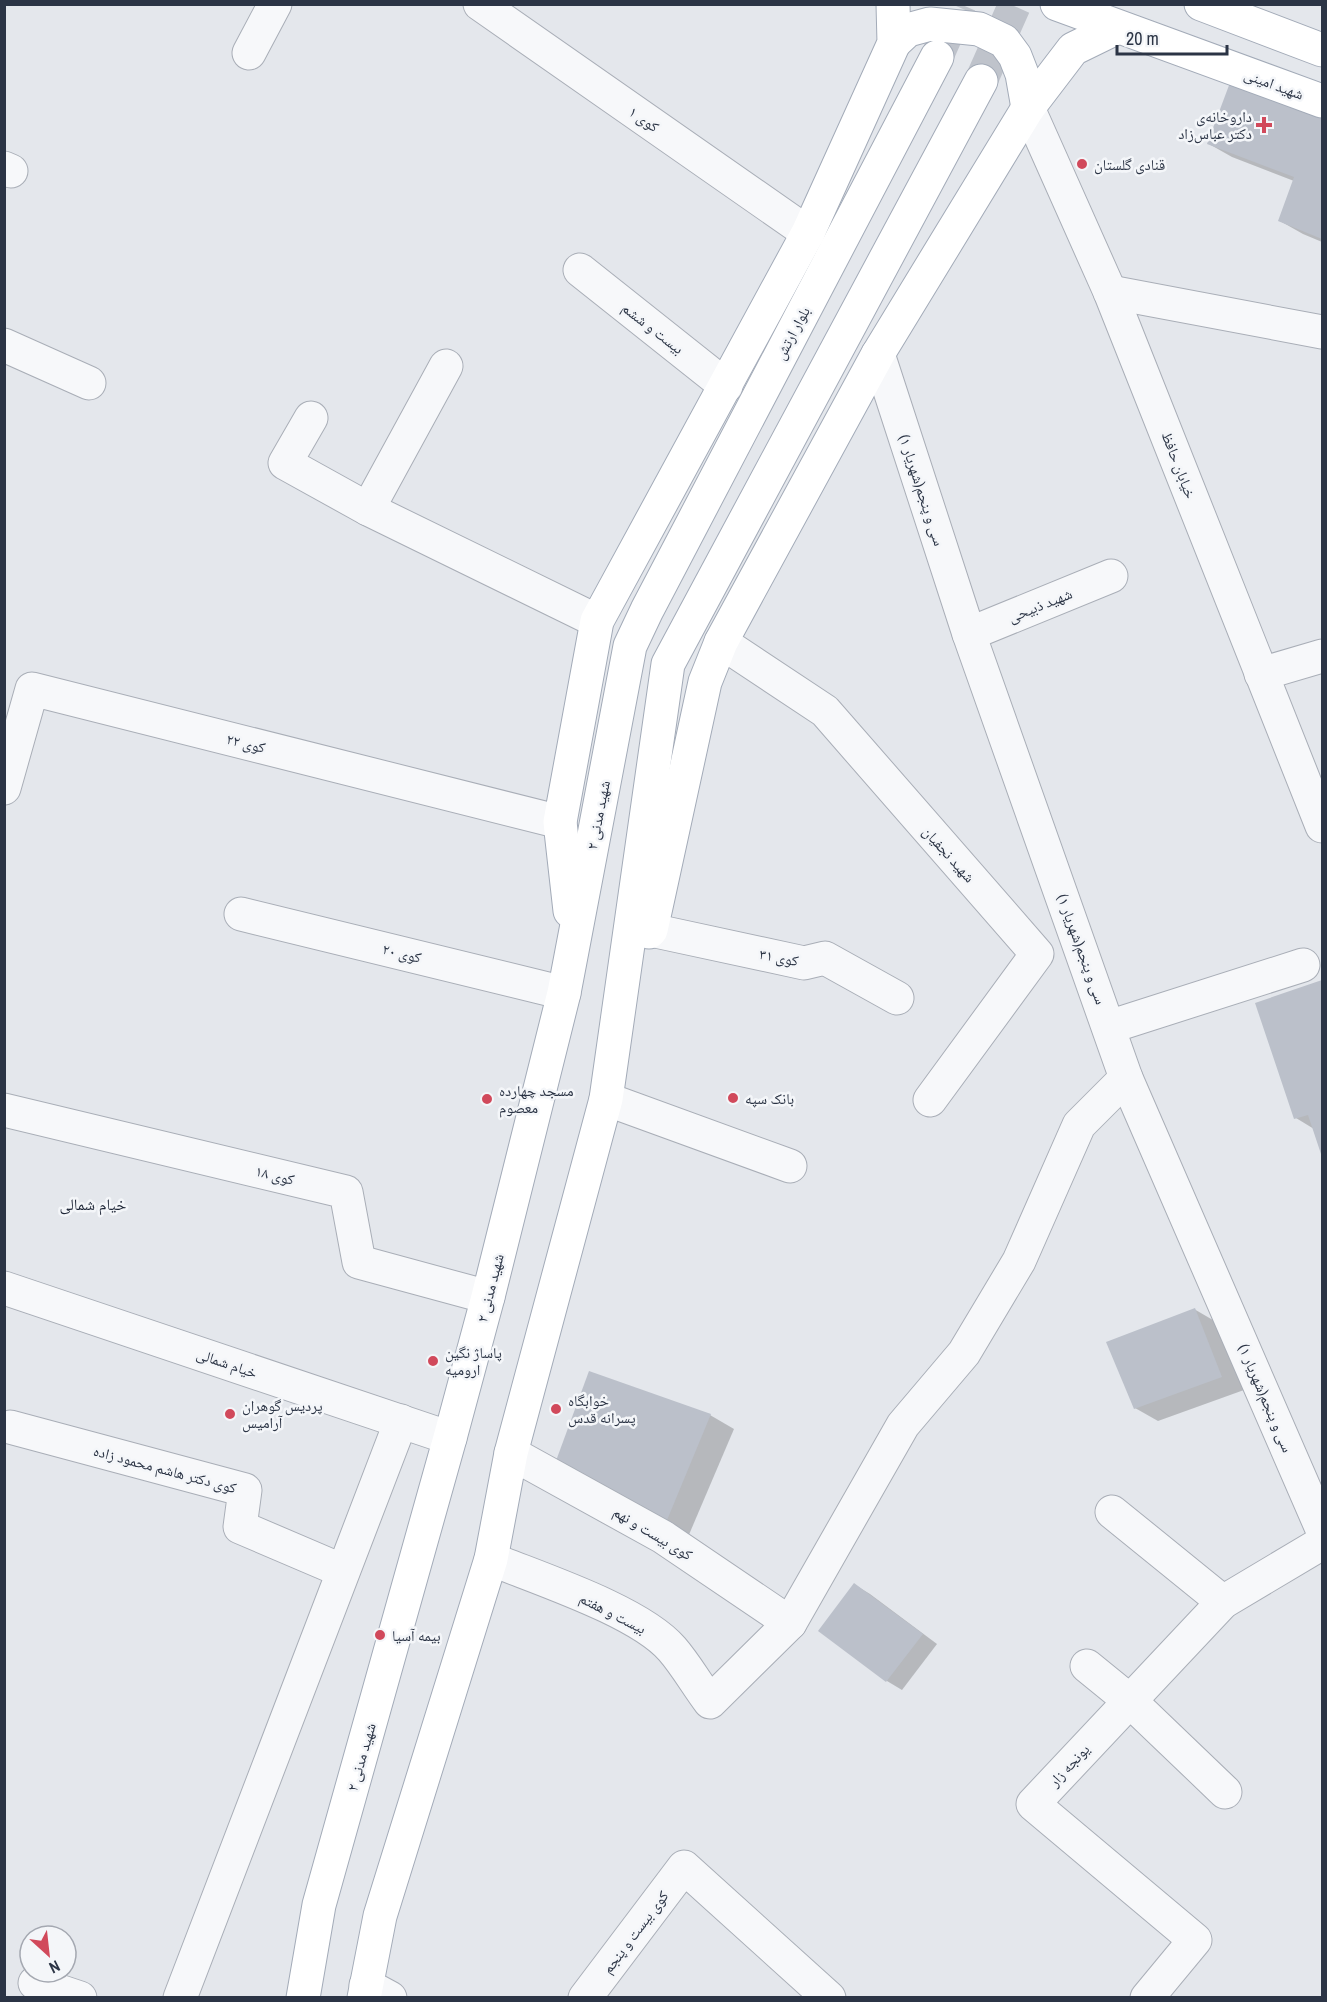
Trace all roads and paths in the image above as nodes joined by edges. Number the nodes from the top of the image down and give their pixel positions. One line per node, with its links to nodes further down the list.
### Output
1 (275, 4): 9 (street)
2 (480, 4): 14 (street, کوی ۱)
3 (893, 4): 7 (main road)
4 (1057, 4): 6 (main road, شهید امینی)
5 (1201, 4): 8 (main road)
6 (1118, 27): 12 (main road, شهید امینی); 13 (main road)
7 (894, 43): 13 (main road); 14 (main road)
8 (1323, 50)
9 (249, 53)
10 (937, 57): 26 (main road, بلوار ارتش)
11 (981, 81): 38 (main road)
12 (1323, 101)
13 (1028, 108): 16 (street, خیابان حافظ); 19 (main road)
14 (808, 233): 22 (main road)
15 (580, 270): 22 (street, بیست و ششم)
16 (1110, 292): 17 (street); 31 (street, خیابان حافظ)
17 (1323, 332)
18 (4, 345): 21 (street)
19 (878, 354): 28 (street, سی و پنجم(شهریار ۱)); 29 (main road)
20 (446, 366): 24 (street)
21 (89, 383)
22 (726, 386): 27 (main road)
23 (311, 418): 24 (street)
24 (368, 509): 27 (street)
25 (1111, 576): 28 (street, شهید ذبیحی)
26 (647, 609): 37 (main road, شهید مدنی ۲)
27 (597, 621): 33 (main road)
28 (969, 634): 42 (street, سی و پنجم(شهریار ۱))
29 (722, 642): 36 (main road); 45 (street, شهید نجفیان)
30 (1323, 656): 31 (street)
31 (1261, 674): 34 (street, خیابان حافظ)
32 (4, 788): 33 (street, کوی ۲۲)
33 (561, 822): 37 (main road)
34 (1323, 826)
35 (241, 914): 40 (street, کوی ۲۰)
36 (651, 930): 38 (main road); 41 (street, کوی ۳۱)
37 (574, 944): 40 (main road, شهید مدنی ۲)
38 (627, 956): 44 (main road)
39 (1303, 965): 42 (street)
40 (564, 993): 49 (main road, شهید مدنی ۲)
41 (897, 998)
42 (1110, 1027): 43 (street, سی و پنجم(شهریار ۱))
43 (1126, 1078): 55 (street, سی و پنجم(شهریار ۱)); 60 (street)
44 (606, 1100): 47 (street); 53 (main road)
45 (930, 1100)
46 (4, 1110): 49 (street, کوی ۱۸)
47 (790, 1166)
48 (4, 1288): 50 (street, خیام شمالی)
49 (488, 1297): 52 (main road, شهید مدنی ۲)
50 (400, 1421): 52 (street, خیام شمالی); 58 (street)
51 (10, 1427): 58 (street, کوی دکتر هاشم محمود زاده)
52 (450, 1438): 68 (main road, شهید مدنی ۲)
53 (511, 1453): 57 (main road); 60 (street, کوی بیست و نهم)
54 (1112, 1512): 59 (street)
55 (1323, 1529)
56 (1323, 1543): 59 (street, یونجه زار)
57 (491, 1559): 60 (street, بیست و هفتم); 65 (main road)
58 (343, 1571): 67 (street)
59 (1223, 1602): 62 (street, یونجه زار)
60 (790, 1623)
61 (1087, 1666): 62 (street)
62 (1130, 1701): 63 (street); 71 (street, یونجه زار)
63 (1225, 1792)
64 (38, 1984): 66 (street)
65 (373, 1994)
66 (80, 1998)
67 (180, 1998)
68 (303, 1998)
69 (585, 1998): 70 (street, کوی بیست و پنجم)
70 (829, 1998)
71 (1147, 1998)

